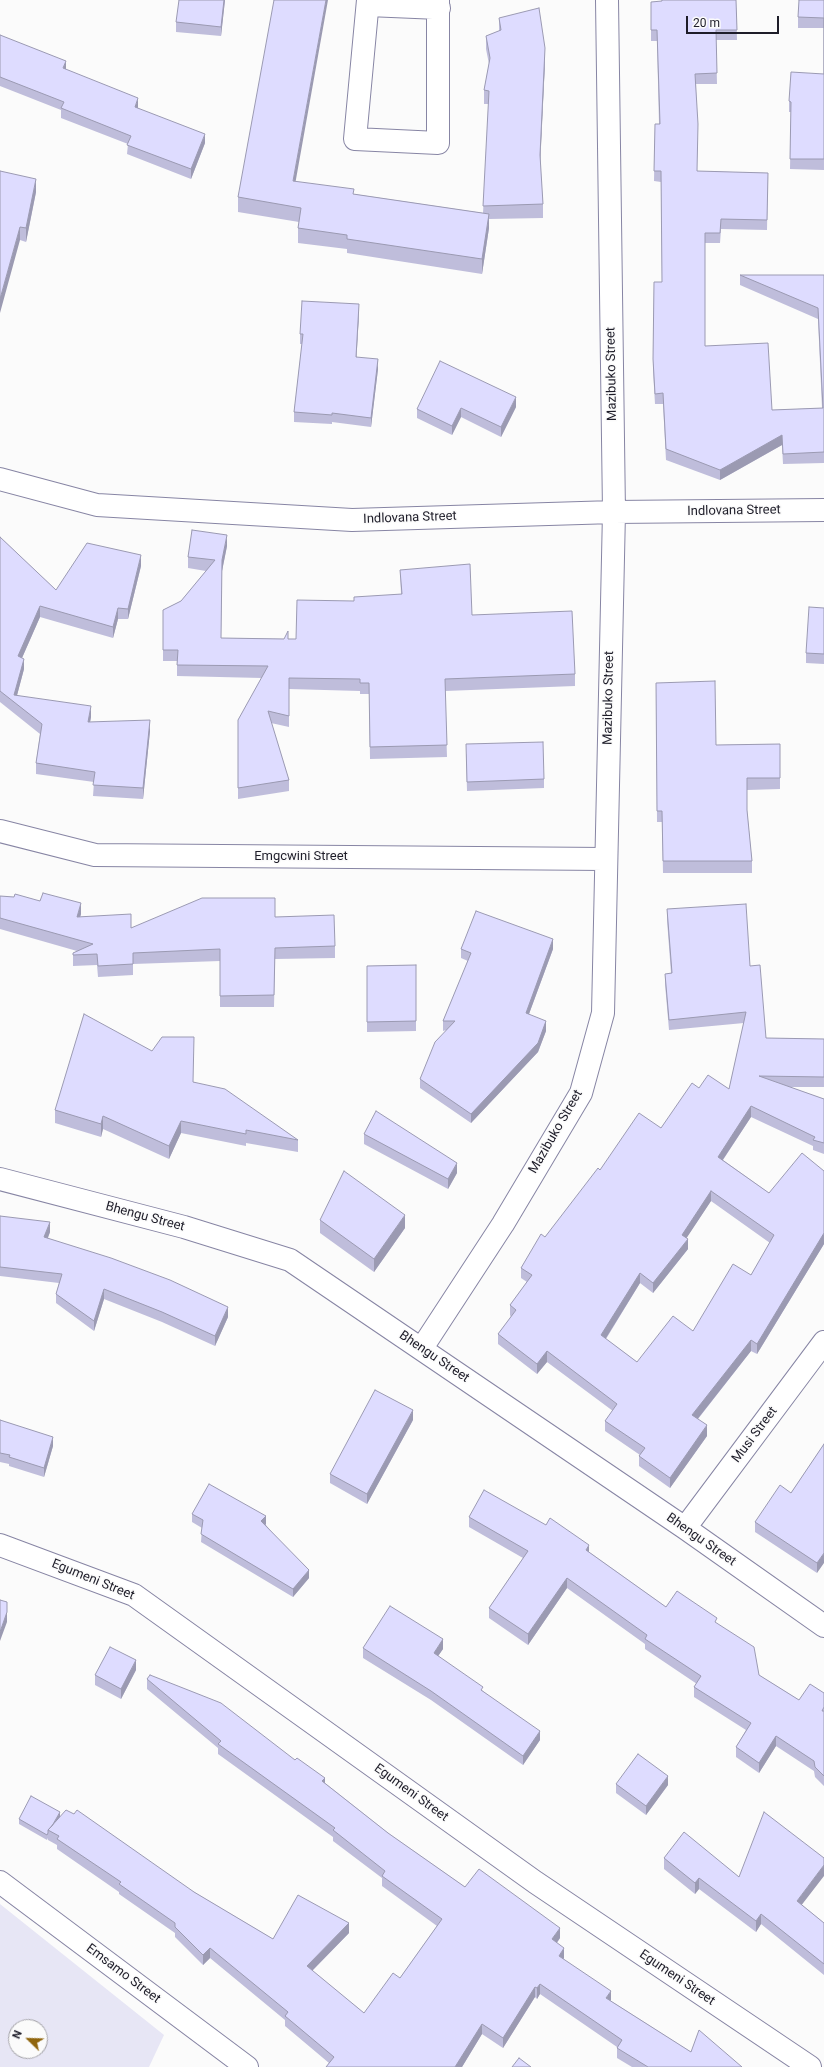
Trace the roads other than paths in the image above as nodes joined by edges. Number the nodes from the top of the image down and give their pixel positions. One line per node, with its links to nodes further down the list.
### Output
1 (607, 0): 6 (street, Mazibuko Street)
2 (368, 2): 3 (street); 3 (street)
3 (439, 4)
4 (0, 479): 6 (street, Indlovana Street)
5 (824, 510): 6 (street, Indlovana Street)
6 (614, 512): 8 (street, Mazibuko Street)
7 (0, 831): 8 (street, Emgcwini Street)
8 (605, 859): 11 (street, Mazibuko Street)
9 (0, 1179): 11 (street, Bhengu Street)
10 (824, 1342): 12 (street, Musi Street)
11 (422, 1348): 12 (street, Bhengu Street)
12 (685, 1528): 14 (street, Bhengu Street)
13 (0, 1545): 17 (street, Egumeni Street)
14 (824, 1626)
15 (0, 1882): 16 (street, Emsamo Street)
16 (247, 2067)
17 (810, 2067)

